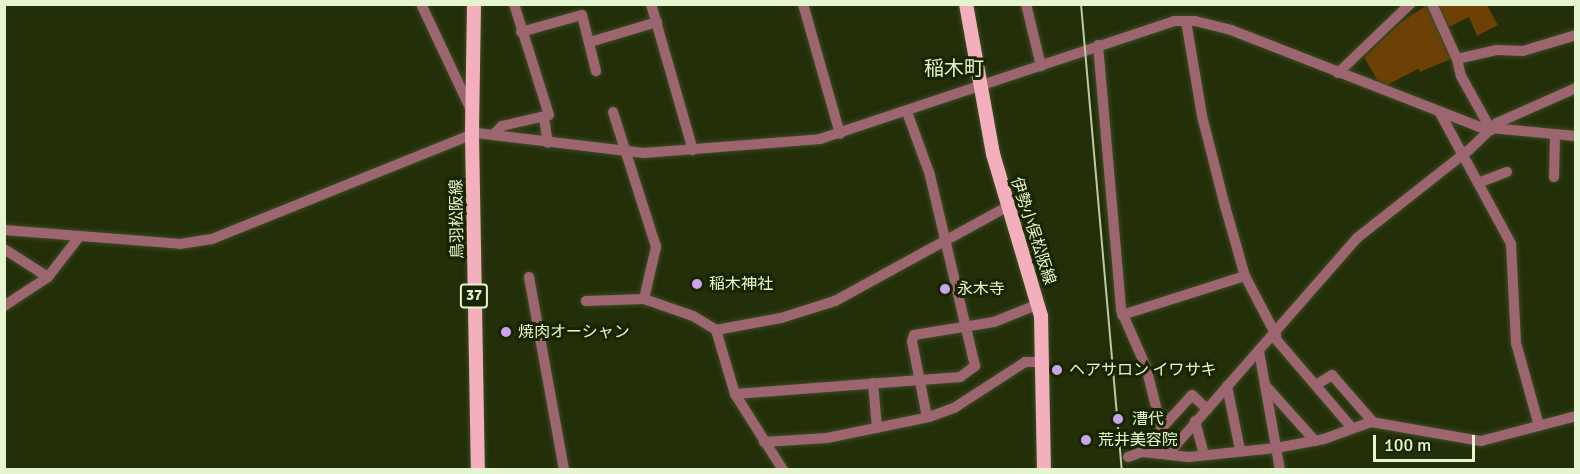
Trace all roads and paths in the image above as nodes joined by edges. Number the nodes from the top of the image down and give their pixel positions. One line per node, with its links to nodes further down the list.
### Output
1 (421, 4): 22 (street)
2 (474, 4): 22 (main road, 鳥羽松阪線 / 37)
3 (514, 4): 12 (street)
4 (651, 4): 11 (street)
5 (802, 4): 29 (street)
6 (966, 4): 20 (main road, 伊勢小俣松阪線)
7 (1026, 4): 17 (street)
8 (1410, 4): 19 (street)
9 (1432, 4): 16 (street)
10 (1186, 21): 15 (street); 19 (street); 45 (street)
11 (657, 22): 14 (street); 34 (street)
12 (521, 32): 14 (street); 26 (street)
13 (1575, 35): 16 (street)
14 (590, 42): 18 (street)
15 (1098, 45): 17 (street); 52 (street)
16 (1457, 59): 27 (street)
17 (1041, 66): 20 (street)
18 (596, 71)
19 (1338, 73): 25 (street)
20 (979, 86): 24 (street); 40 (main road, 伊勢小俣松阪線)
21 (1575, 88): 27 (street)
22 (472, 112): 28 (main road, 鳥羽松阪線 / 37)
23 (613, 112): 36 (street)
24 (908, 112): 29 (street); 43 (street)
25 (1440, 113): 27 (street); 35 (street)
26 (544, 118): 30 (street); 33 (street)
27 (1491, 130): 31 (street); 35 (street)
28 (472, 134): 30 (street); 42 (street); 80 (main road, 鳥羽松阪線 / 37)
29 (840, 134): 34 (street)
30 (493, 135): 33 (street)
31 (1555, 135): 32 (street); 38 (street)
32 (1575, 136)
33 (548, 143): 36 (street)
34 (693, 150): 36 (street)
35 (1464, 152): 39 (street); 55 (street)
36 (625, 153): 48 (street)
37 (1507, 172): 39 (street)
38 (1554, 177)
39 (1478, 183): 69 (street)
40 (1007, 207): 43 (street); 50 (main road, 伊勢小俣松阪線)
41 (4, 230): 42 (street)
42 (79, 237): 46 (street)
43 (946, 240): 53 (street); 54 (street)
44 (4, 249): 46 (street)
45 (1245, 276): 52 (street); 55 (street)
46 (48, 277): 51 (street)
47 (529, 277): 81 (street)
48 (644, 299): 49 (street); 54 (street)
49 (586, 301)
50 (1039, 304): 53 (street); 57 (main road, 伊勢小俣松阪線)
51 (4, 306)
52 (1122, 315): 72 (street)
53 (965, 325): 58 (street); 58 (street)
54 (716, 330): 63 (street)
55 (1275, 336): 56 (street); 61 (street)
56 (1259, 351): 60 (street); 62 (street)
57 (1044, 362): 66 (street); 83 (main road, 伊勢小俣松阪線)
58 (919, 379): 59 (street); 66 (street)
59 (873, 383): 63 (street); 70 (street)
60 (1265, 384): 73 (street); 75 (street)
61 (1316, 385): 68 (street); 71 (street)
62 (1227, 387): 64 (street); 76 (street)
63 (735, 394): 74 (street)
64 (1207, 409): 67 (street); 72 (street)
65 (1575, 416): 69 (street)
66 (927, 417): 70 (street)
67 (1195, 422): 77 (street); 78 (street)
68 (1373, 422): 69 (street); 71 (street)
69 (1539, 426)
70 (877, 428): 74 (street)
71 (1352, 428): 73 (street)
72 (1160, 430): 77 (street)
73 (1315, 441): 75 (street)
74 (764, 442): 82 (street)
75 (1276, 448): 76 (street); 84 (street)
76 (1240, 450): 78 (street)
77 (1168, 454): 78 (street); 79 (street)
78 (1204, 455)
79 (1128, 458)
80 (478, 464)
81 (564, 470)
82 (783, 470)
83 (1044, 470)
84 (1280, 470)

